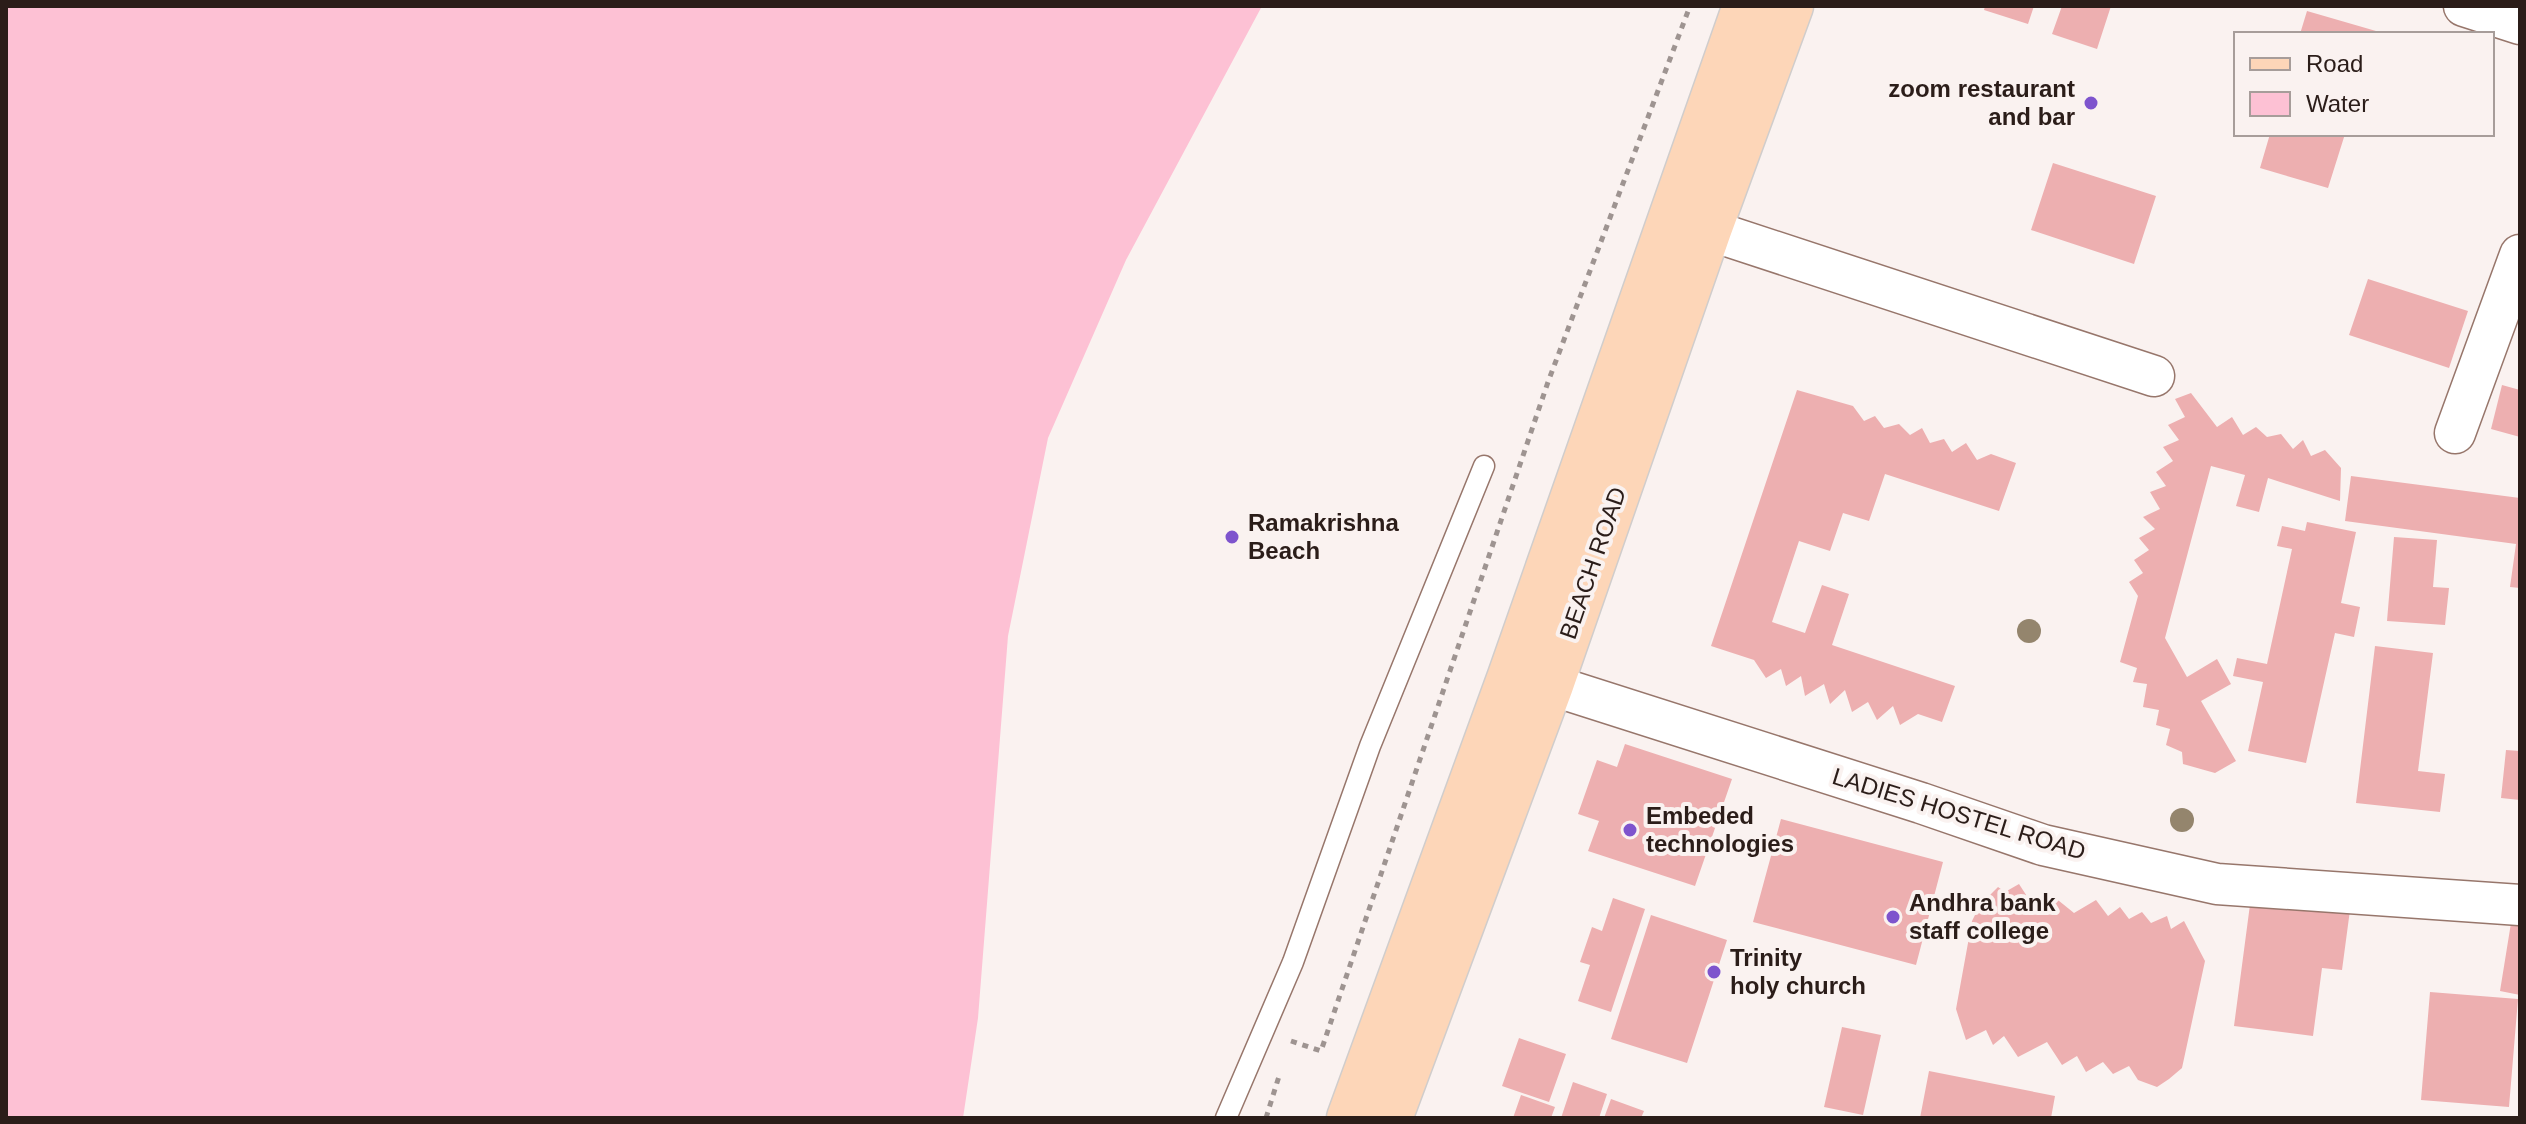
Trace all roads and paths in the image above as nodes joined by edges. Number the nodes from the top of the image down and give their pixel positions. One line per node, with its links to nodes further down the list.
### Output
1 (1690, 6): 13 (path)
2 (1745, 6): 17 (main road, BEACH ROAD)
3 (1791, 6): 6 (main road, BEACH ROAD)
4 (2464, 6): 5 (street)
5 (2520, 24)
6 (1709, 230): 8 (street); 11 (main road, BEACH ROAD)
7 (2520, 255): 9 (street)
8 (2154, 376)
9 (2455, 433)
10 (1484, 466): 15 (lane)
11 (1551, 685): 12 (street, LADIES HOSTEL ROAD); 18 (main road, BEACH ROAD)
12 (2520, 905)
13 (1287, 1053)
14 (1283, 1066): 16 (path)
15 (1226, 1118)
16 (1266, 1118)
17 (1349, 1118)
18 (1390, 1118)

